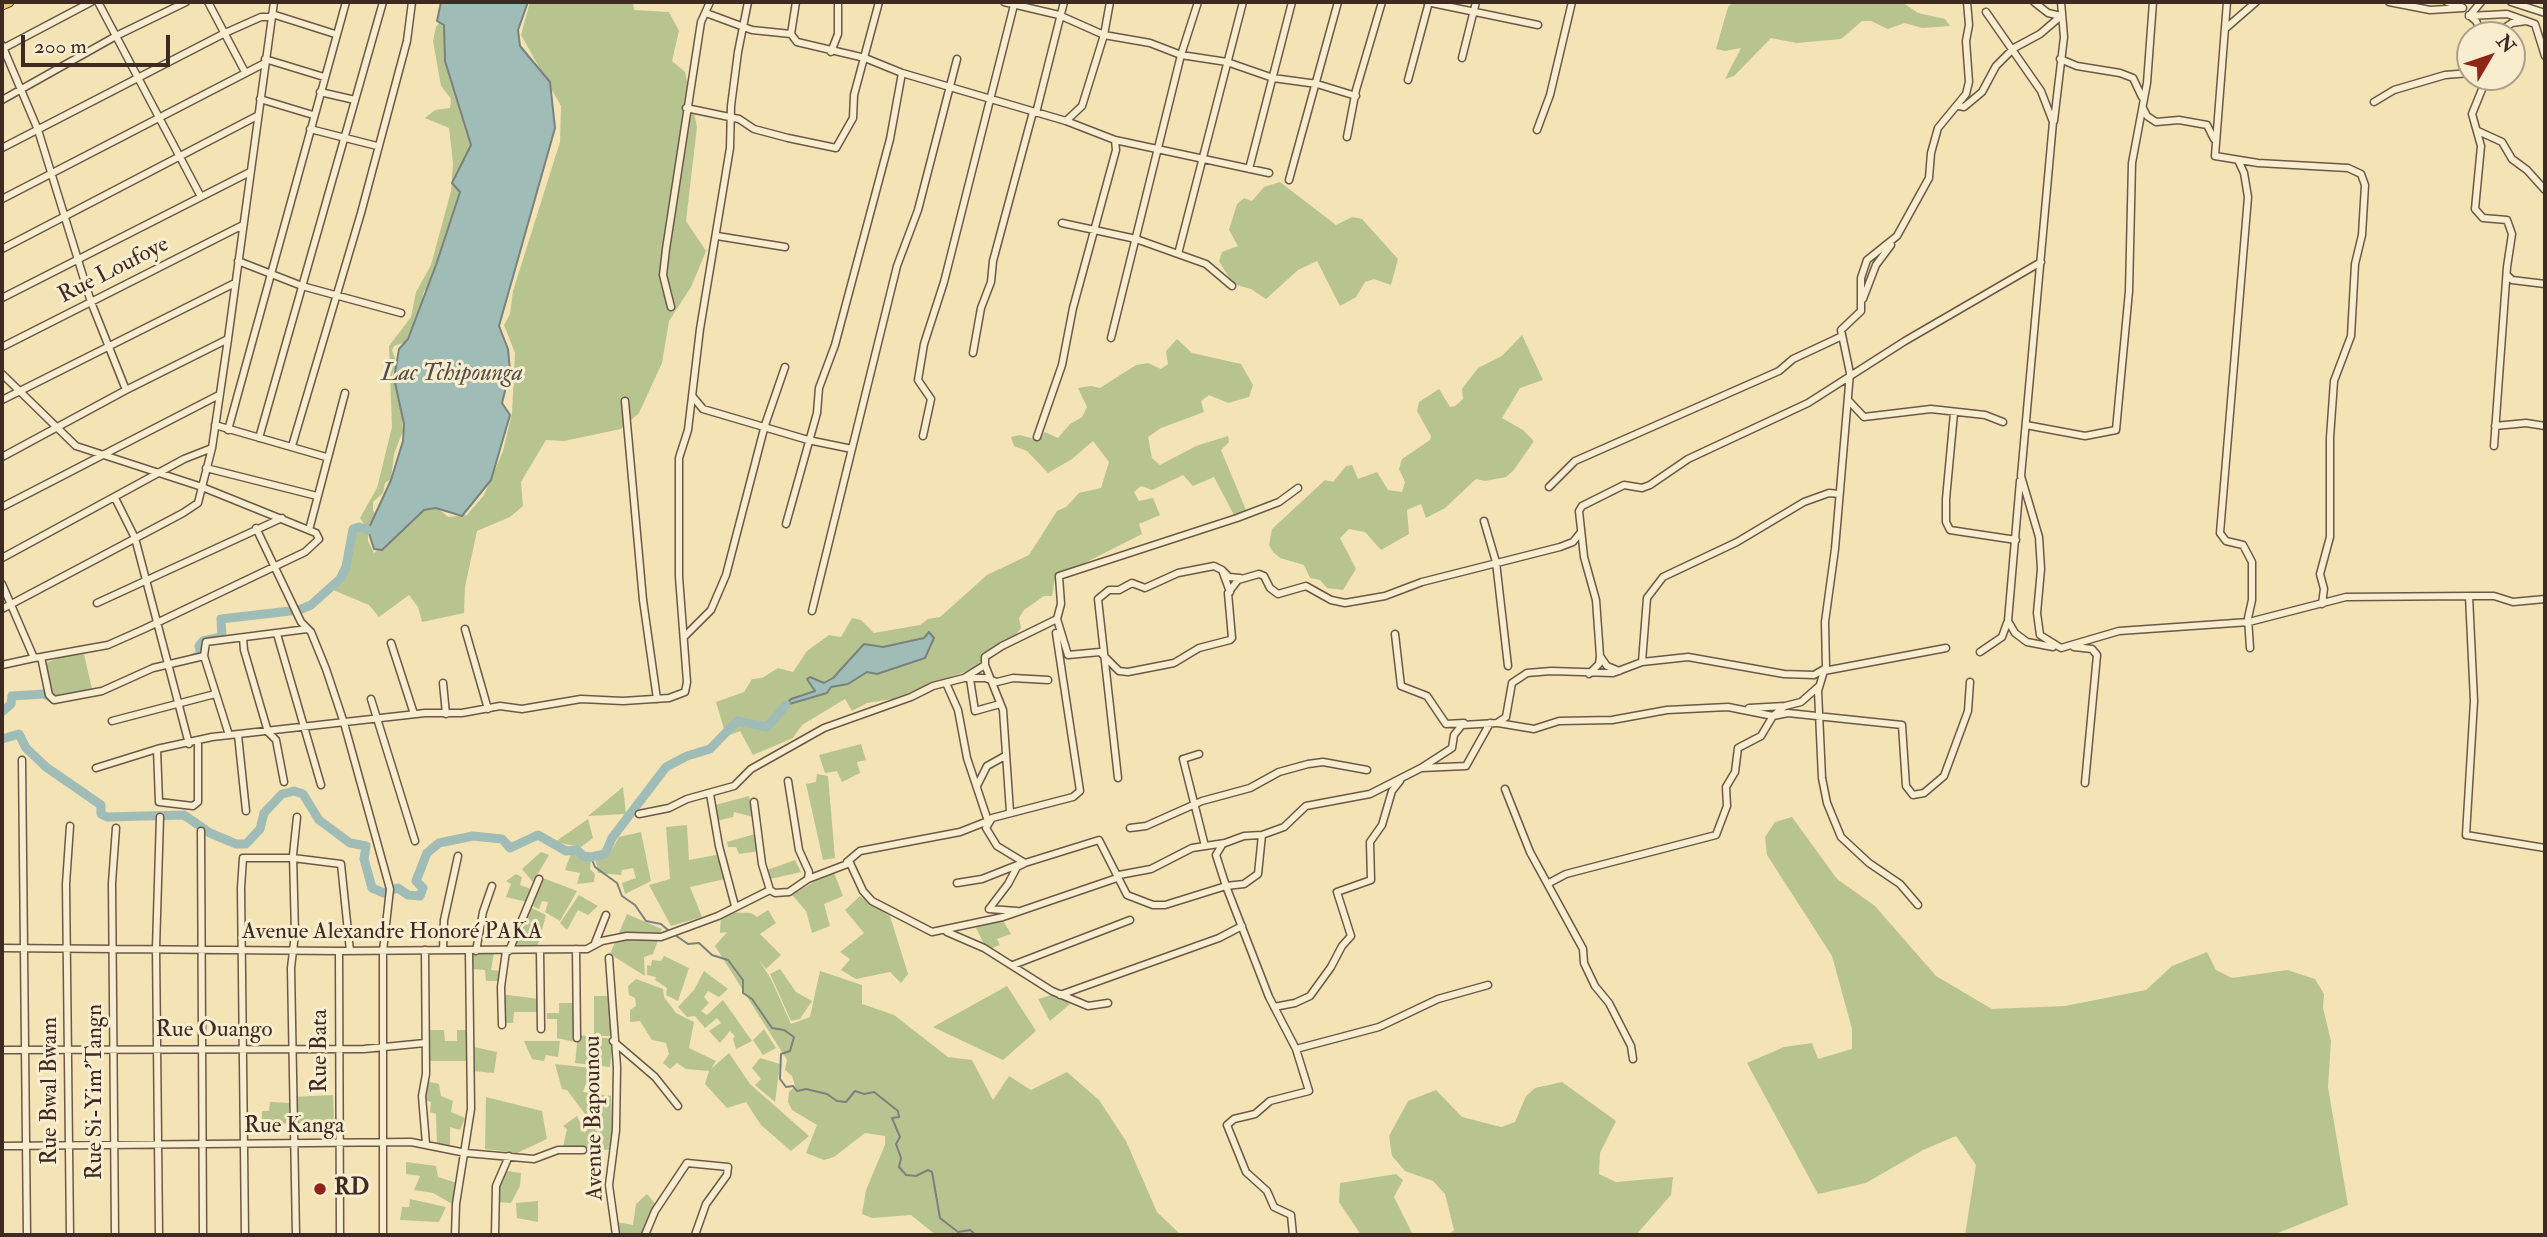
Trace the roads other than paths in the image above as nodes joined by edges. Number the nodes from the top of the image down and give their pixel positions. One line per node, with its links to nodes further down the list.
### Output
1 (9, 2): 37 (highway)
2 (91, 2): 59 (street)
3 (98, 2): 58 (street)
4 (186, 2): 58 (street)
5 (208, 2): 54 (street)
6 (274, 2): 45 (street)
7 (346, 2): 55 (street)
8 (383, 2): 86 (street)
9 (412, 2): 106 (street)
10 (710, 2): 42 (street)
11 (748, 2): 52 (street)
12 (796, 2): 56 (street)
13 (838, 2): 61 (street)
14 (879, 2): 64 (street)
15 (1004, 2): 38 (street)
16 (1065, 2): 46 (street)
17 (1110, 2): 57 (street)
18 (1198, 2): 62 (street)
19 (1243, 2): 69 (street)
20 (1292, 2): 75 (street)
21 (1338, 2): 77 (street)
22 (1382, 2): 82 (street)
23 (1429, 2): 43 (street); 76 (street)
24 (1476, 2): 43 (street)
25 (1572, 2): 100 (street)
26 (1967, 2): 88 (street)
27 (2034, 2): 48 (street)
28 (2061, 2): 48 (street)
29 (2153, 2): 89 (street)
30 (2227, 2): 53 (street)
31 (2256, 2): 53 (street)
32 (2389, 2): 40 (street)
33 (2419, 2): 40 (street)
34 (2447, 2): 39 (street)
35 (2481, 2): 47 (street)
36 (2511, 2): 44 (street)
37 (2, 5)
38 (1014, 5): 46 (street); 83 (street)
39 (2463, 8): 40 (street); 47 (street)
40 (2414, 9)
41 (1986, 12): 60 (street)
42 (706, 13): 52 (street); 90 (street)
43 (1472, 13): 51 (street); 65 (street)
44 (2545, 13)
45 (271, 15): 54 (street); 55 (street); 68 (street)
46 (1059, 15): 57 (street); 91 (street)
47 (2470, 15): 49 (street); 50 (street)
48 (2061, 16): 60 (street); 66 (street)
49 (2474, 21)
50 (2528, 21): 63 (street)
51 (1538, 25)
52 (745, 27): 56 (street); 95 (street)
53 (2225, 28): 105 (street)
54 (225, 33): 70 (street); 74 (street)
55 (335, 34): 73 (street)
56 (791, 34): 61 (street)
57 (1104, 35): 62 (street); 96 (street)
58 (116, 36): 74 (street); 79 (street)
59 (2, 47): 79 (street)
60 (2011, 50): 88 (street); 97 (street)
61 (831, 52): 64 (street)
62 (1181, 55): 69 (street); 108 (street)
63 (2545, 56)
64 (864, 58): 71 (street); 95 (street)
65 (1462, 58)
66 (2060, 58): 89 (street); 97 (street)
67 (957, 60): 78 (street)
68 (265, 61): 70 (street); 73 (street); 84 (street)
69 (1227, 62): 75 (street); 110 (street)
70 (245, 72): 94 (street)
71 (902, 73): 78 (street); 172 (street)
72 (2456, 74): 87 (street)
73 (324, 77): 81 (street)
74 (138, 78): 94 (street); 99 (street)
75 (1273, 78): 77 (street); 112 (street)
76 (1408, 80)
77 (1317, 84): 82 (street); 116 (street)
78 (949, 86): 83 (street); 176 (street)
79 (22, 90): 85 (street); 99 (street)
80 (2481, 91): 101 (street)
81 (320, 92): 86 (street); 92 (street)
82 (1356, 96): 103 (street)
83 (988, 98): 91 (street); 169 (street)
84 (260, 99): 92 (street); 93 (street)
85 (2, 100)
86 (355, 100): 102 (street)
87 (2374, 102)
88 (1959, 106): 143 (street)
89 (2143, 106): 105 (street); 164 (street)
90 (686, 108): 95 (street); 141 (street)
91 (1035, 112): 96 (street); 148 (street)
92 (313, 115): 98 (street)
93 (257, 116): 109 (street); 113 (street)
94 (157, 117): 109 (street); 114 (street)
95 (731, 118): 124 (street)
96 (1066, 121): 104 (street)
97 (2053, 122): 131 (street)
98 (310, 129): 102 (street); 132 (street)
99 (38, 130): 107 (street); 114 (street)
100 (1537, 130)
101 (2478, 131): 117 (street); 133 (street)
102 (344, 137): 106 (street); 136 (street)
103 (1347, 137)
104 (1115, 140): 108 (street); 123 (street)
105 (2215, 141): 111 (street)
106 (377, 146): 139 (street)
107 (2, 148)
108 (1159, 150): 110 (street); 125 (street)
109 (177, 157): 118 (street); 120 (street)
110 (1203, 160): 112 (street); 128 (street)
111 (2238, 160): 210 (street); 215 (street)
112 (1249, 169): 115 (street)
113 (250, 172): 118 (street); 122 (street)
114 (52, 173): 119 (street); 120 (street)
115 (1269, 173)
116 (1289, 180)
117 (2545, 190)
118 (200, 195): 129 (street)
119 (2, 199)
120 (65, 216): 127 (street); 129 (street)
121 (1062, 223): 123 (street)
122 (243, 225): 130 (street); 140 (street, Rue Loufoye)
123 (1095, 229): 125 (street); 170 (street)
124 (717, 236): 126 (street); 156 (street)
125 (1136, 239): 128 (street); 144 (street)
126 (785, 247)
127 (2, 249)
128 (1178, 254): 137 (street)
129 (78, 259): 138 (street); 140 (street)
130 (238, 261): 132 (street); 134 (street)
131 (2041, 262): 151 (street); 164 (street)
132 (270, 276): 136 (street); 168 (street)
133 (2508, 276): 135 (street); 165 (street)
134 (236, 283): 145 (street); 146 (street)
135 (2545, 284)
136 (302, 286): 139 (street); 171 (street)
137 (1232, 286)
138 (3, 296)
139 (338, 296): 142 (street); 173 (street)
140 (91, 302): 146 (street); 147 (street, Rue Loufoye)
141 (671, 307)
142 (401, 313)
143 (1840, 337): 151 (street); 184 (street)
144 (1111, 338)
145 (228, 340): 152 (street); 155 (street)
146 (106, 346): 152 (street); 153 (street)
147 (2, 347)
148 (973, 353)
149 (785, 367): 163 (street)
150 (2, 374): 153 (street)
151 (1849, 379): 157 (street); 195 (street)
152 (126, 390): 167 (street)
153 (19, 391): 158 (street); 167 (street)
154 (345, 393): 179 (street)
155 (219, 395): 162 (street); 177 (street)
156 (692, 396): 163 (street); 221 (street)
157 (1847, 398): 160 (street); 186 (street)
158 (2, 400)
159 (625, 401): 249 (street)
160 (1954, 413): 161 (street); 197 (street)
161 (2003, 422)
162 (215, 425): 168 (street); 175 (street)
163 (765, 425): 172 (street); 221 (street)
164 (2026, 425): 182 (street)
165 (2495, 426): 166 (street); 174 (street)
166 (2545, 426)
167 (56, 428): 177 (street); 178 (street)
168 (228, 430): 171 (street)
169 (923, 436)
170 (1037, 437)
171 (259, 438): 173 (street)
172 (808, 440): 176 (street); 192 (street)
173 (292, 446): 179 (street)
174 (2494, 446)
175 (212, 448): 180 (street); 181 (street)
176 (852, 449): 212 (street)
177 (102, 456): 181 (street); 189 (street)
178 (2, 457)
179 (326, 457): 187 (street)
180 (206, 468): 183 (street); 187 (street)
181 (159, 474): 183 (street); 188 (street)
182 (2021, 476): 197 (street); 226 (street)
183 (202, 487): 190 (street); 196 (street)
184 (1549, 487)
185 (1298, 488): 213 (street)
186 (1839, 494): 232 (street); 238 (street)
187 (317, 496): 194 (street)
188 (116, 498): 196 (street); 198 (street)
189 (2, 507)
190 (282, 518): 193 (street); 194 (street)
191 (1484, 521): 199 (street)
192 (786, 524)
193 (256, 528): 200 (street); 203 (street)
194 (309, 530): 200 (street)
195 (1581, 532): 199 (street); 230 (street)
196 (135, 538): 203 (street); 209 (street)
197 (2016, 540): 214 (street)
198 (2, 558)
199 (1496, 562): 202 (street); 236 (street)
200 (274, 567): 216 (street); 217 (street)
201 (1222, 570): 202 (street); 205 (street); 228 (street)
202 (1240, 579): 205 (street)
203 (147, 580): 208 (street); 216 (street)
204 (2, 584): 209 (street)
205 (1230, 592): 228 (street)
206 (2469, 596): 207 (street); 210 (street); 302 (street)
207 (2545, 599)
208 (97, 603)
209 (11, 604): 211 (street); 231 (street)
210 (2322, 604): 215 (street)
211 (2, 609)
212 (812, 611)
213 (1056, 620): 228 (street); 235 (street); 289 (street, Avenue Alexandre Honoré PAKA)
214 (2008, 621): 226 (street); 227 (street)
215 (2249, 622): 225 (street); 226 (street)
216 (159, 623): 231 (street); 233 (street)
217 (307, 629): 219 (street); 261 (street)
218 (465, 629): 254 (street)
219 (277, 634): 222 (street); 264 (street)
220 (1395, 634): 262 (street)
221 (684, 636): 249 (street)
222 (243, 638): 229 (street); 265 (street)
223 (391, 643): 255 (street)
224 (1946, 648): 238 (street)
225 (2250, 648)
226 (2061, 649): 281 (street)
227 (1980, 652)
228 (1102, 654): 277 (street)
229 (204, 656): 233 (street); 247 (street)
230 (1600, 656): 237 (street); 239 (street)
231 (37, 657): 233 (street); 234 (street)
232 (1642, 663): 237 (street); 238 (street)
233 (169, 664): 250 (street)
234 (2, 665)
235 (985, 666): 240 (street); 241 (street)
236 (1508, 666)
237 (1619, 671): 239 (street)
238 (1824, 671): 246 (street)
239 (1589, 674): 263 (street)
240 (967, 679): 241 (street); 245 (street); 251 (street)
241 (991, 680): 242 (street); 251 (street)
242 (1048, 680)
243 (1970, 682): 258 (street)
244 (443, 683): 256 (street)
245 (946, 683): 283 (street); 285 (street)
246 (1819, 684): 252 (street); 258 (street)
247 (215, 694): 250 (street); 266 (street)
248 (371, 699): 259 (street)
249 (657, 699): 254 (street)
250 (179, 704): 260 (street); 269 (street)
251 (1000, 704): 272 (street)
252 (1785, 706): 253 (street); 257 (street)
253 (1739, 708): 257 (street); 263 (street)
254 (488, 709): 256 (street)
255 (414, 714): 256 (street); 259 (street)
256 (446, 714)
257 (1773, 716): 258 (street); 311 (street)
258 (1821, 718): 315 (street)
259 (377, 720): 261 (street); 299 (street)
260 (112, 721)
261 (344, 723): 264 (street); 336 (street)
262 (1466, 723): 263 (street); 275 (street)
263 (1493, 723): 275 (street)
264 (306, 727): 265 (street); 282 (street)
265 (268, 732): 267 (street); 280 (street)
266 (229, 735): 267 (street); 268 (street)
267 (238, 735): 288 (street)
268 (198, 742): 269 (street); 270 (street)
269 (189, 744): 270 (street)
270 (157, 750): 274 (street)
271 (1199, 754): 287 (street)
272 (1005, 756): 283 (street); 289 (street)
273 (22, 760): 324 (street)
274 (96, 768)
275 (1421, 768): 279 (street)
276 (1367, 770): 287 (street)
277 (1118, 778)
278 (788, 781): 308 (street)
279 (1400, 781): 298 (street); 345 (street)
280 (284, 782)
281 (2085, 783)
282 (321, 785)
283 (977, 786): 293 (street)
284 (1505, 789): 311 (street)
285 (710, 794): 290 (street); 316 (street)
286 (754, 802): 314 (street)
287 (1194, 806): 296 (street); 301 (street)
288 (246, 811)
289 (1010, 812): 293 (street, Avenue Alexandre Honoré PAKA)
290 (639, 814)
291 (160, 817): 326 (street)
292 (297, 817): 304 (street)
293 (988, 821): 305 (street, Avenue Alexandre Honoré PAKA); 306 (street)
294 (70, 826): 325 (street, Rue Bwal Bwam)
295 (116, 828): 327 (street, Rue Si-Yim'Tangn)
296 (1130, 828)
297 (201, 831): 328 (street)
298 (1262, 835): 300 (street); 313 (street)
299 (415, 841)
300 (1225, 843): 301 (street); 313 (street)
301 (1205, 846): 307 (street)
302 (2545, 848)
303 (458, 856): 333 (street)
304 (293, 858): 329 (street); 331 (street); 335 (street)
305 (847, 862): 308 (street, Avenue Alexandre Honoré PAKA); 321 (street)
306 (1025, 863): 307 (street); 310 (street); 317 (street)
307 (1117, 878): 313 (street); 317 (street)
308 (808, 879): 314 (street, Avenue Alexandre Honoré PAKA)
309 (538, 880): 338 (street)
310 (957, 883)
311 (1549, 883): 362 (street)
312 (492, 886): 337 (street)
313 (1226, 886): 320 (street)
314 (770, 890): 316 (street, Avenue Alexandre Honoré PAKA)
315 (1918, 905)
316 (735, 906): 322 (street, Avenue Alexandre Honoré PAKA)
317 (1020, 912): 321 (street)
318 (606, 915): 322 (street)
319 (1130, 920): 341 (street)
320 (1242, 926): 343 (street); 345 (street)
321 (945, 932): 341 (street)
322 (595, 943): 330 (street, Avenue Alexandre Honoré PAKA)
323 (2, 947): 324 (street, Avenue Alexandre Honoré PAKA)
324 (23, 947): 325 (street, Avenue Alexandre Honoré PAKA); 361 (street)
325 (67, 947): 327 (street, Avenue Alexandre Honoré PAKA); 354 (street, Rue Bwal Bwam)
326 (156, 948): 327 (street, Avenue Alexandre Honoré PAKA); 328 (street, Avenue Alexandre Honoré PAKA); 351 (street)
327 (114, 949): 355 (street, Rue Si-Yim'Tangn)
328 (200, 949): 331 (street, Avenue Alexandre Honoré PAKA); 356 (street)
329 (293, 949): 331 (street, Avenue Alexandre Honoré PAKA); 334 (street, Avenue Alexandre Honoré PAKA); 358 (street)
330 (576, 949): 339 (street, Avenue Alexandre Honoré PAKA); 348 (street)
331 (241, 950): 357 (street)
332 (425, 950): 333 (street, Avenue Alexandre Honoré PAKA); 336 (street, Avenue Alexandre Honoré PAKA); 350 (street)
333 (443, 950): 337 (street, Avenue Alexandre Honoré PAKA)
334 (338, 951): 335 (street, Avenue Alexandre Honoré PAKA); 352 (street, Rue Bata)
335 (350, 951): 336 (street, Avenue Alexandre Honoré PAKA)
336 (383, 951): 353 (street)
337 (472, 951): 338 (street, Avenue Alexandre Honoré PAKA); 376 (street)
338 (507, 951): 339 (street, Avenue Alexandre Honoré PAKA); 346 (street)
339 (540, 951): 347 (street)
340 (609, 958): 349 (street, Avenue Bapounou)
341 (1013, 965): 343 (street)
342 (1488, 985): 359 (street)
343 (1060, 995): 344 (street)
344 (1108, 1003)
345 (1275, 1007): 359 (street)
346 (502, 1025)
347 (541, 1029)
348 (577, 1038)
349 (613, 1041): 363 (street); 389 (street, Avenue Bapounou)
350 (425, 1043): 353 (street, Rue Ouango); 367 (street)
351 (158, 1048): 355 (street, Rue Ouango); 356 (street, Rue Ouango); 373 (street)
352 (339, 1048): 353 (street, Rue Ouango); 358 (street, Rue Ouango); 366 (street, Rue Bata)
353 (383, 1048): 364 (street)
354 (68, 1049): 355 (street, Rue Ouango); 361 (street, Rue Ouango); 368 (street, Rue Bwal Bwam)
355 (112, 1049): 374 (street, Rue Si-Yim'Tangn)
356 (200, 1049): 357 (street, Rue Ouango); 369 (street)
357 (242, 1049): 358 (street, Rue Ouango); 370 (street)
358 (293, 1049): 365 (street)
359 (1296, 1049): 392 (street)
360 (2, 1050): 361 (street, Rue Ouango)
361 (23, 1051): 372 (street)
362 (1633, 1059)
363 (678, 1106)
364 (382, 1143): 366 (street, Rue Kanga); 367 (street, Rue Kanga); 386 (street)
365 (294, 1144): 366 (street, Rue Kanga); 370 (street, Rue Kanga); 384 (street)
366 (339, 1144): 385 (street, Rue Bata)
367 (426, 1144): 376 (street, Rue Kanga)
368 (68, 1145): 372 (street, Rue Kanga); 374 (street, Rue Kanga); 379 (street, Rue Bwal Bwam)
369 (201, 1145): 370 (street, Rue Kanga); 373 (street, Rue Kanga); 382 (street)
370 (245, 1145): 383 (street)
371 (2, 1146): 372 (street, Rue Kanga)
372 (24, 1146): 378 (street)
373 (159, 1146): 374 (street, Rue Kanga); 381 (street)
374 (114, 1147): 380 (street, Rue Si-Yim'Tangn)
375 (583, 1150): 377 (street, Rue Kanga)
376 (466, 1153): 377 (street, Rue Kanga); 387 (street)
377 (509, 1156): 388 (street)
378 (27, 1235)
379 (70, 1235)
380 (115, 1235)
381 (159, 1235)
382 (202, 1235)
383 (245, 1235)
384 (296, 1235)
385 (340, 1235)
386 (383, 1235)
387 (455, 1235)
388 (495, 1235)
389 (616, 1235)
390 (645, 1235): 391 (street)
391 (695, 1235)
392 (1293, 1235)

